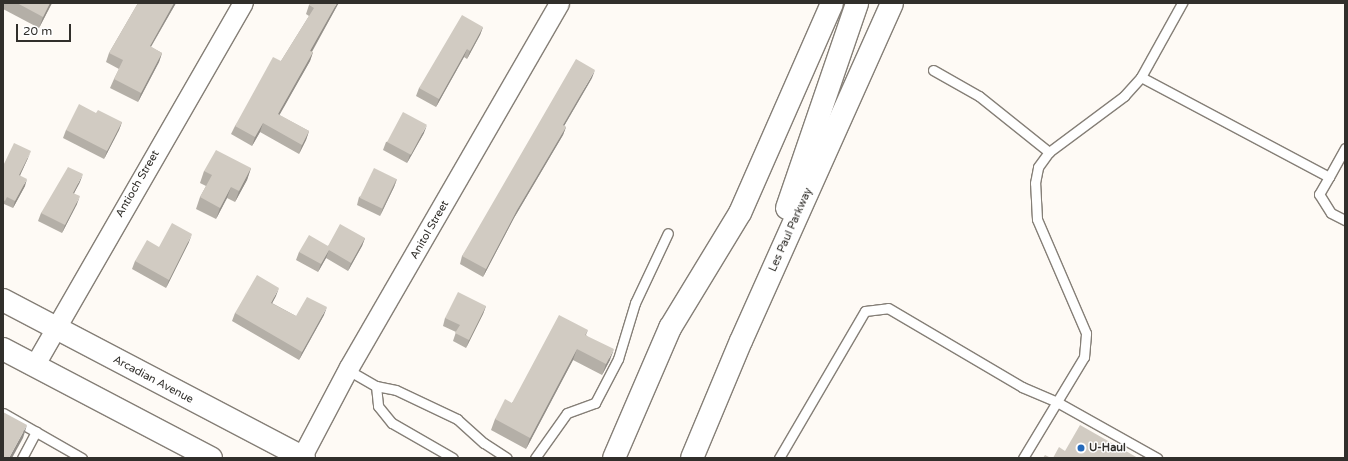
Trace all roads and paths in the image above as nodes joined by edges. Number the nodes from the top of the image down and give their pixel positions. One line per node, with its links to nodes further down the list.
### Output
1 (243, 3): 15 (street, Antioch Street)
2 (559, 3): 19 (street, Anitol Street)
3 (832, 3): 31 (main road)
4 (857, 3): 16 (main road)
5 (892, 3): 16 (main road, Les Paul Parkway)
6 (1182, 3): 8 (lane)
7 (933, 70): 10 (lane)
8 (1141, 77): 10 (lane); 11 (lane)
9 (1345, 148): 11 (lane)
10 (1049, 152): 21 (lane)
11 (1329, 177): 12 (lane)
12 (1345, 220)
13 (668, 233): 30 (lane)
14 (3, 300): 15 (main road, Arcadian Avenue)
15 (55, 328): 18 (street, Antioch Street); 27 (main road, Arcadian Avenue)
16 (741, 341): 32 (main road, Les Paul Parkway)
17 (3, 349): 18 (main road)
18 (34, 366): 26 (main road)
19 (348, 370): 20 (lane); 27 (street, Anitol Street)
20 (376, 386): 28 (lane); 29 (lane)
21 (1057, 402): 33 (lane); 34 (lane); 35 (lane)
22 (3, 413): 23 (lane)
23 (36, 432): 24 (lane); 25 (lane)
24 (22, 458)
25 (82, 458)
26 (211, 458)
27 (302, 458)
28 (453, 458)
29 (507, 458)
30 (534, 458)
31 (614, 458)
32 (692, 458)
33 (780, 458)
34 (1023, 458)
35 (1157, 458)

